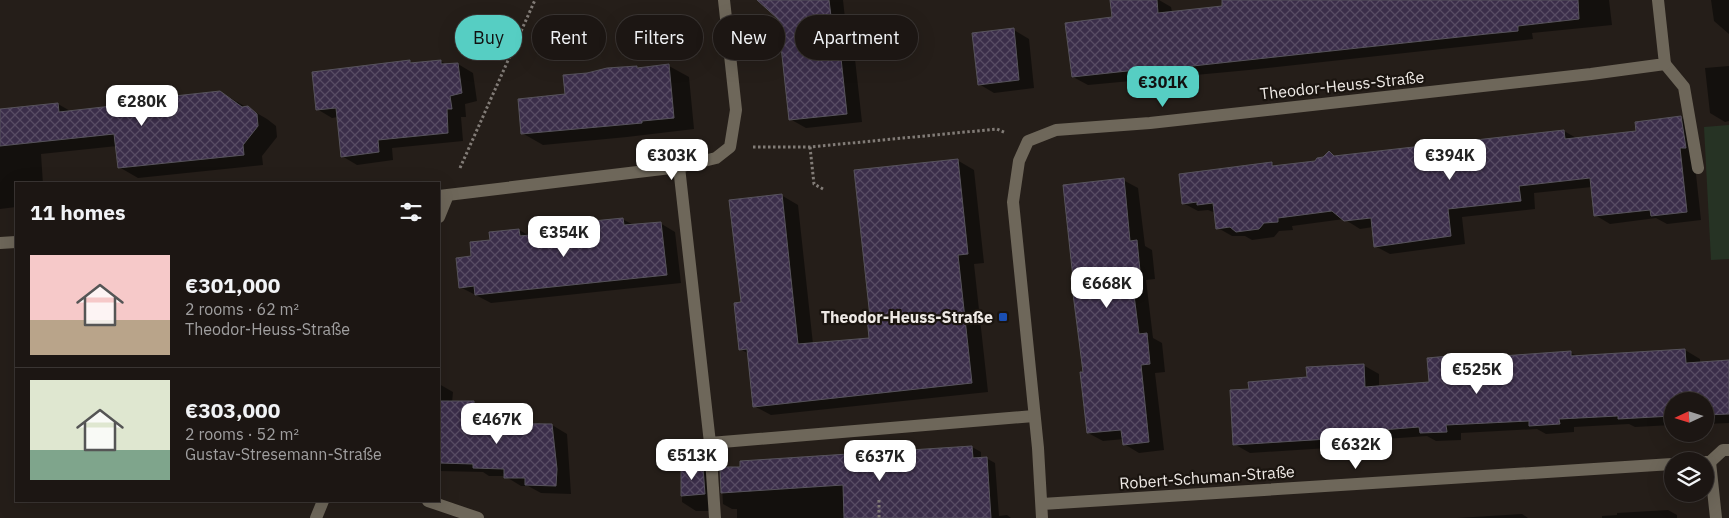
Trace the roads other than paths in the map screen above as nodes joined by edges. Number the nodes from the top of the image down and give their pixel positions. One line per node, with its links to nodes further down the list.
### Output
1 (724, 0): 4 (street)
2 (1658, 0): 3 (street)
3 (1666, 64): 5 (street); 10 (street, Theodor-Heuss-Straße)
4 (679, 166): 6 (street); 11 (street)
5 (1698, 168)
6 (443, 196): 7 (street)
7 (440, 212)
8 (15, 242): 9 (street)
9 (0, 243)
10 (1034, 416): 11 (street); 18 (street)
11 (710, 442): 21 (street)
12 (1729, 450): 13 (street)
13 (1714, 457)
14 (1664, 465): 18 (street, Robert-Schuman-Straße)
15 (323, 502): 19 (street)
16 (431, 502): 20 (street)
17 (1713, 502): 23 (street)
18 (1042, 504): 22 (street)
19 (316, 518)
20 (478, 518)
21 (716, 518)
22 (1042, 518)
23 (1716, 518)

